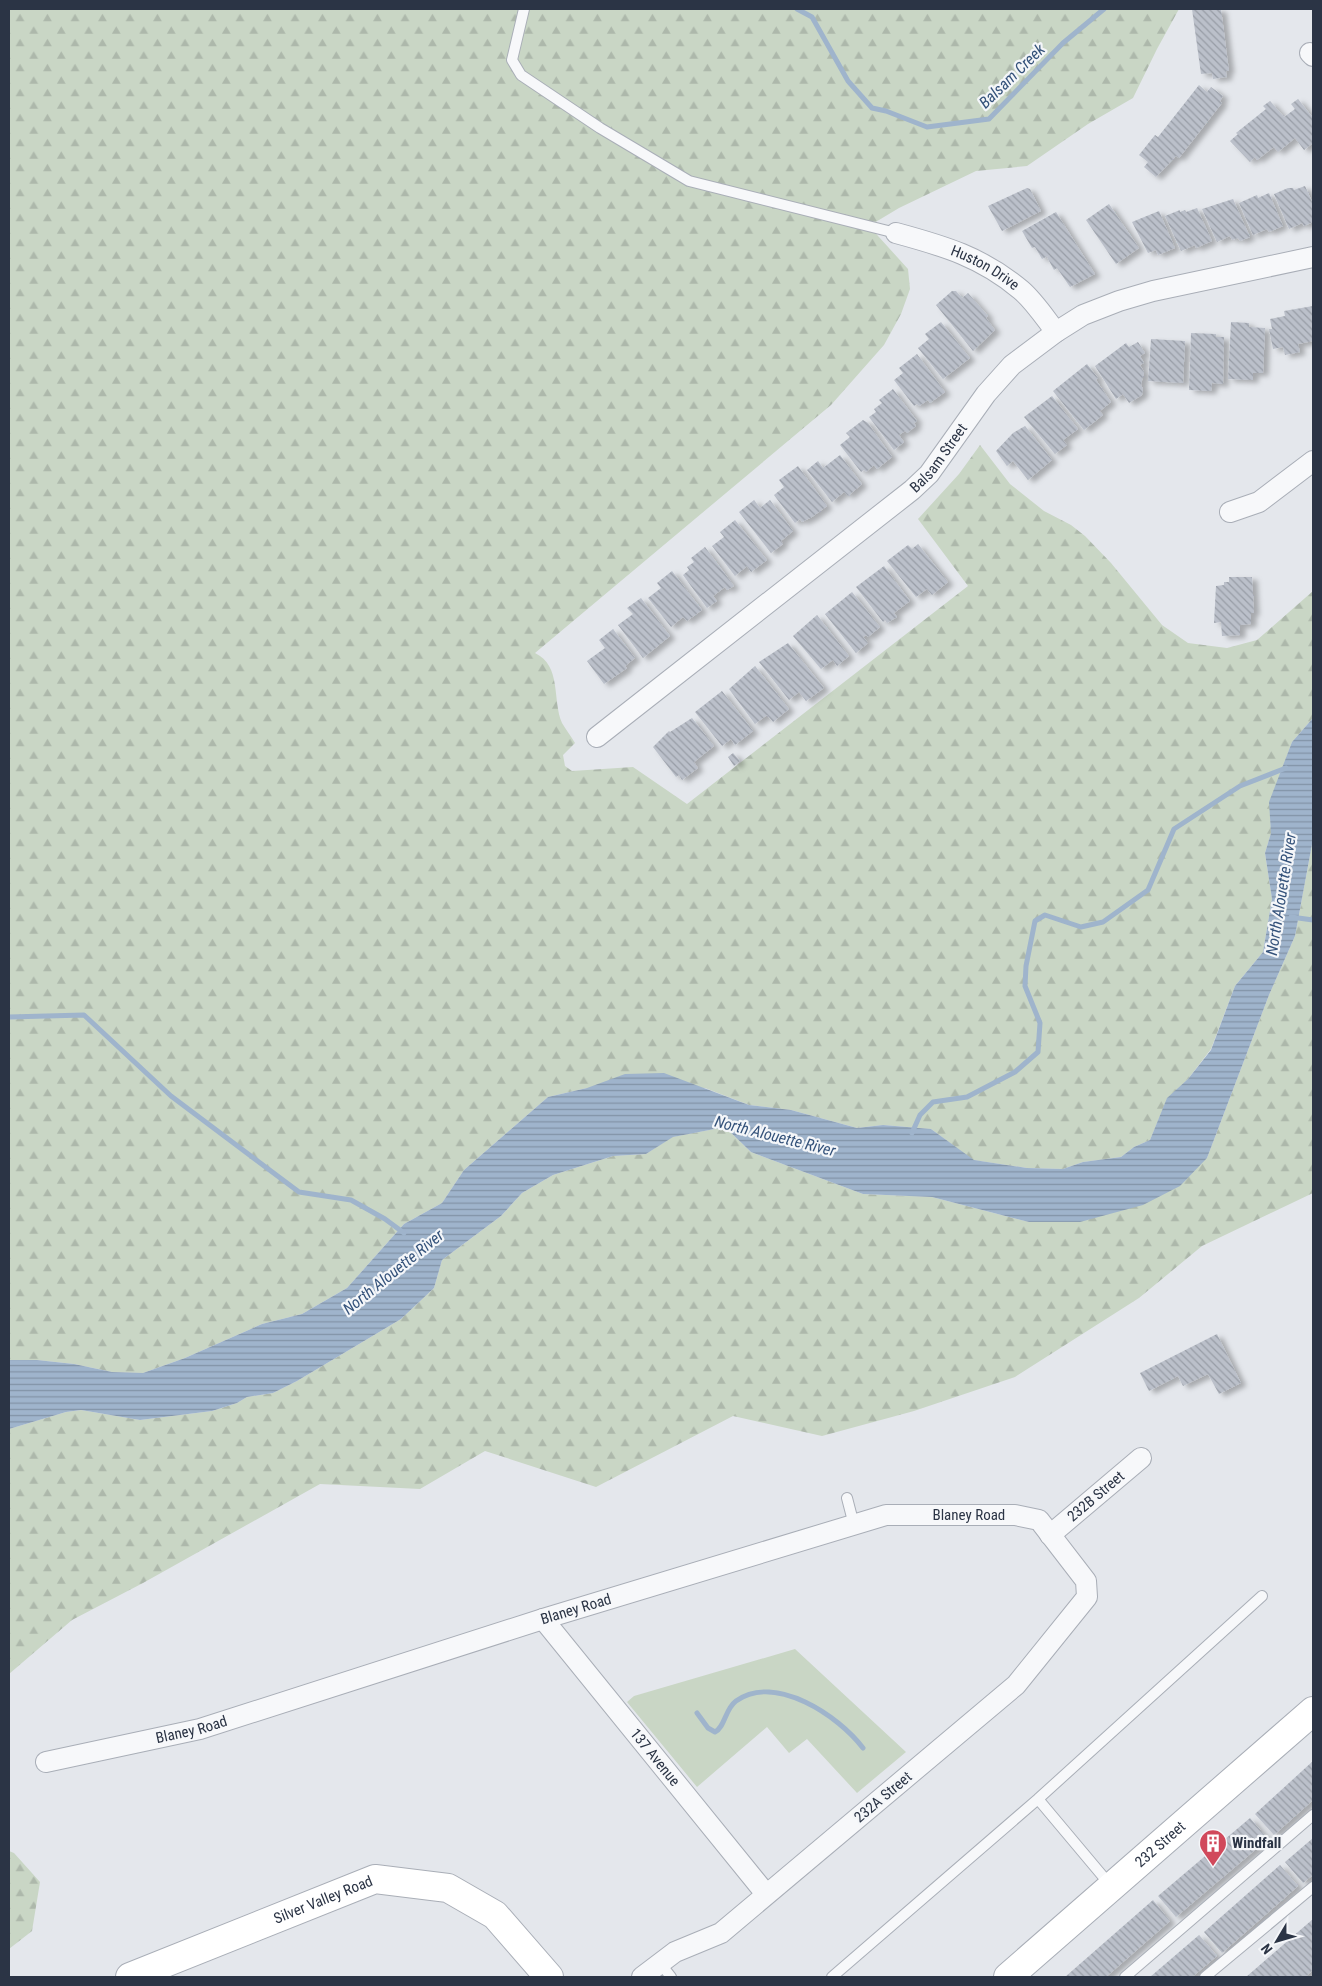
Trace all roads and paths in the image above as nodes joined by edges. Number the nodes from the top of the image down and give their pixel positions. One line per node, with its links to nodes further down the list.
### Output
1 (524, 9): 2 (lane)
2 (896, 233): 4 (street, Huston Drive)
3 (1313, 258): 4 (street, Balsam Street)
4 (1056, 332): 7 (street, Balsam Street)
5 (1313, 461): 6 (street)
6 (1230, 512)
7 (597, 737)
8 (1141, 1458): 11 (street, 232B Street)
9 (848, 1498): 10 (lane)
10 (854, 1524): 11 (street, Blaney Road); 14 (street, Blaney Road)
11 (1050, 1535): 12 (street, Blaney Road)
12 (1086, 1581): 21 (street, 232A Street)
13 (1262, 1596): 17 (lane)
14 (543, 1618): 16 (street, Blaney Road); 21 (street, 137 Avenue)
15 (1313, 1711): 19 (street, 232 Street)
16 (46, 1762)
17 (1038, 1799): 19 (lane); 26 (lane)
18 (1313, 1815): 28 (lane)
19 (1112, 1887): 27 (street, 232 Street)
20 (1313, 1887): 29 (lane)
21 (766, 1894): 22 (street, 232A Street)
22 (666, 1970): 25 (street, 232A Street)
23 (130, 1977): 24 (street, Silver Valley Road)
24 (549, 1977)
25 (642, 1977)
26 (832, 1977)
27 (1008, 1977)
28 (1125, 1977)
29 (1205, 1977)

